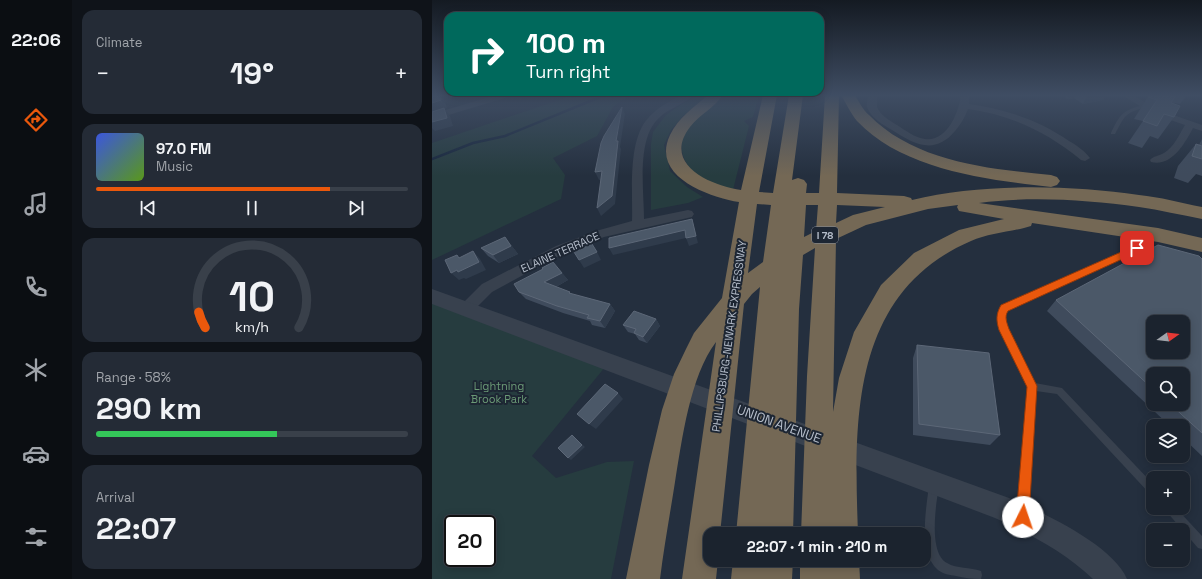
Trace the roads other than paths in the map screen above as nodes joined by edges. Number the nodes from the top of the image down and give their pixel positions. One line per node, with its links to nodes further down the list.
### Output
1 (650, 122): 24 (street)
2 (687, 122): 20 (highway)
3 (764, 122): 29 (highway, PHILLIPSBURG-NEWARK EXPRESSWAY)
4 (775, 122): 29 (highway)
5 (792, 122): 32 (highway)
6 (804, 122): 32 (highway)
7 (818, 122): 33 (highway)
8 (831, 122): 33 (highway, I 78)
9 (866, 122): 21 (highway)
10 (885, 122): 11 (street)
11 (956, 122)
12 (1029, 122): 18 (street)
13 (1118, 122): 17 (lane)
14 (1185, 122): 15 (street)
15 (1190, 124): 16 (street); 19 (street)
16 (1202, 128)
17 (1113, 133)
18 (1085, 158)
19 (1155, 160)
20 (865, 200): 25 (highway); 27 (highway)
21 (1202, 204)
22 (1202, 213): 50 (highway)
23 (688, 214): 24 (street, ELAINE TERRACE)
24 (638, 224): 31 (street, ELAINE TERRACE)
25 (1202, 224)
26 (1202, 234): 43 (highway)
27 (1202, 245)
28 (1167, 254): 34 (lane)
29 (736, 282): 51 (highway, PHILLIPSBURG-NEWARK EXPRESSWAY)
30 (432, 296): 31 (street, UNION AVENUE)
31 (467, 308): 35 (street, UNION AVENUE)
32 (775, 362): 37 (highway)
33 (820, 376): 42 (highway, I 78)
34 (1032, 386): 36 (lane); 39 (lane)
35 (934, 482): 39 (street, UNION AVENUE); 49 (lane)
36 (1146, 484)
37 (767, 495): 40 (highway); 41 (highway)
38 (1175, 515): 44 (lane)
39 (1023, 517): 56 (street, UNION AVENUE)
40 (755, 527)
41 (775, 527)
42 (829, 527)
43 (829, 527)
44 (1202, 544)
45 (749, 567): 52 (highway)
46 (776, 567): 53 (highway)
47 (817, 567): 54 (highway)
48 (842, 567): 55 (highway)
49 (977, 575)
50 (643, 579)
51 (699, 579)
52 (748, 579)
53 (775, 579)
54 (817, 579)
55 (843, 579)
56 (1113, 579)

